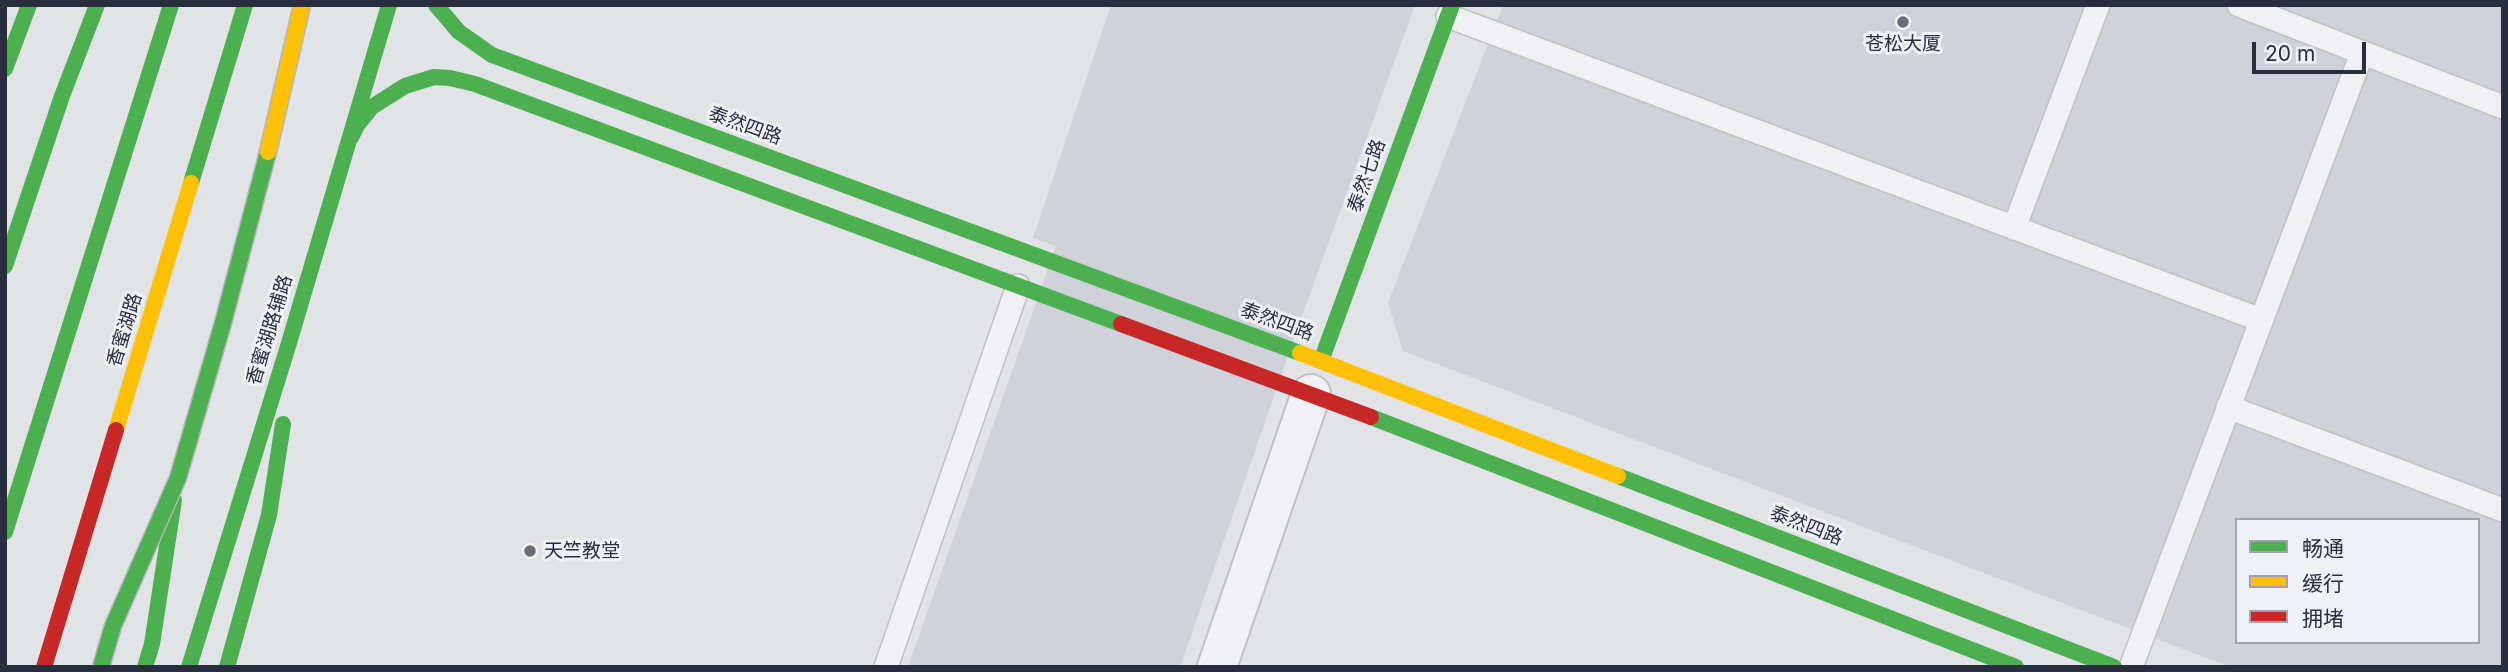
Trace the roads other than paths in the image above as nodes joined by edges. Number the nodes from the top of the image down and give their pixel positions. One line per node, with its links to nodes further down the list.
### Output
1 (29, 5): 12 (main road)
2 (97, 5): 16 (main road)
3 (171, 5): 24 (main road)
4 (245, 5): 25 (main road, 香蜜湖路)
5 (302, 5): 22 (main road, bridge)
6 (389, 5): 14 (main road, 香蜜湖路辅路)
7 (436, 5): 20 (main road, 泰然四路)
8 (2098, 5): 15 (lane)
9 (2239, 5): 11 (lane)
10 (1450, 11): 15 (lane); 20 (main road, 泰然七路)
11 (2362, 52): 13 (lane); 18 (lane)
12 (5, 69)
13 (2503, 107)
14 (347, 144): 17 (main road, 泰然四路); 19 (main road, 香蜜湖路辅路)
15 (2014, 228): 18 (lane)
16 (5, 266)
17 (1018, 286): 20 (main road, 泰然四路); 30 (lane)
18 (2261, 320): 21 (lane)
19 (289, 343): 28 (main road, 香蜜湖路辅路); 29 (main road)
20 (1316, 378): 31 (street); 32 (main road, 泰然四路); 33 (main road, 泰然四路)
21 (2228, 407): 23 (lane); 34 (lane)
22 (178, 478): 26 (main road, bridge); 27 (main road, bridge)
23 (2503, 510)
24 (5, 532)
25 (44, 667)
26 (101, 667)
27 (145, 667)
28 (189, 667)
29 (227, 667)
30 (886, 667)
31 (1217, 667)
32 (2016, 667)
33 (2114, 667)
34 (2131, 667)

